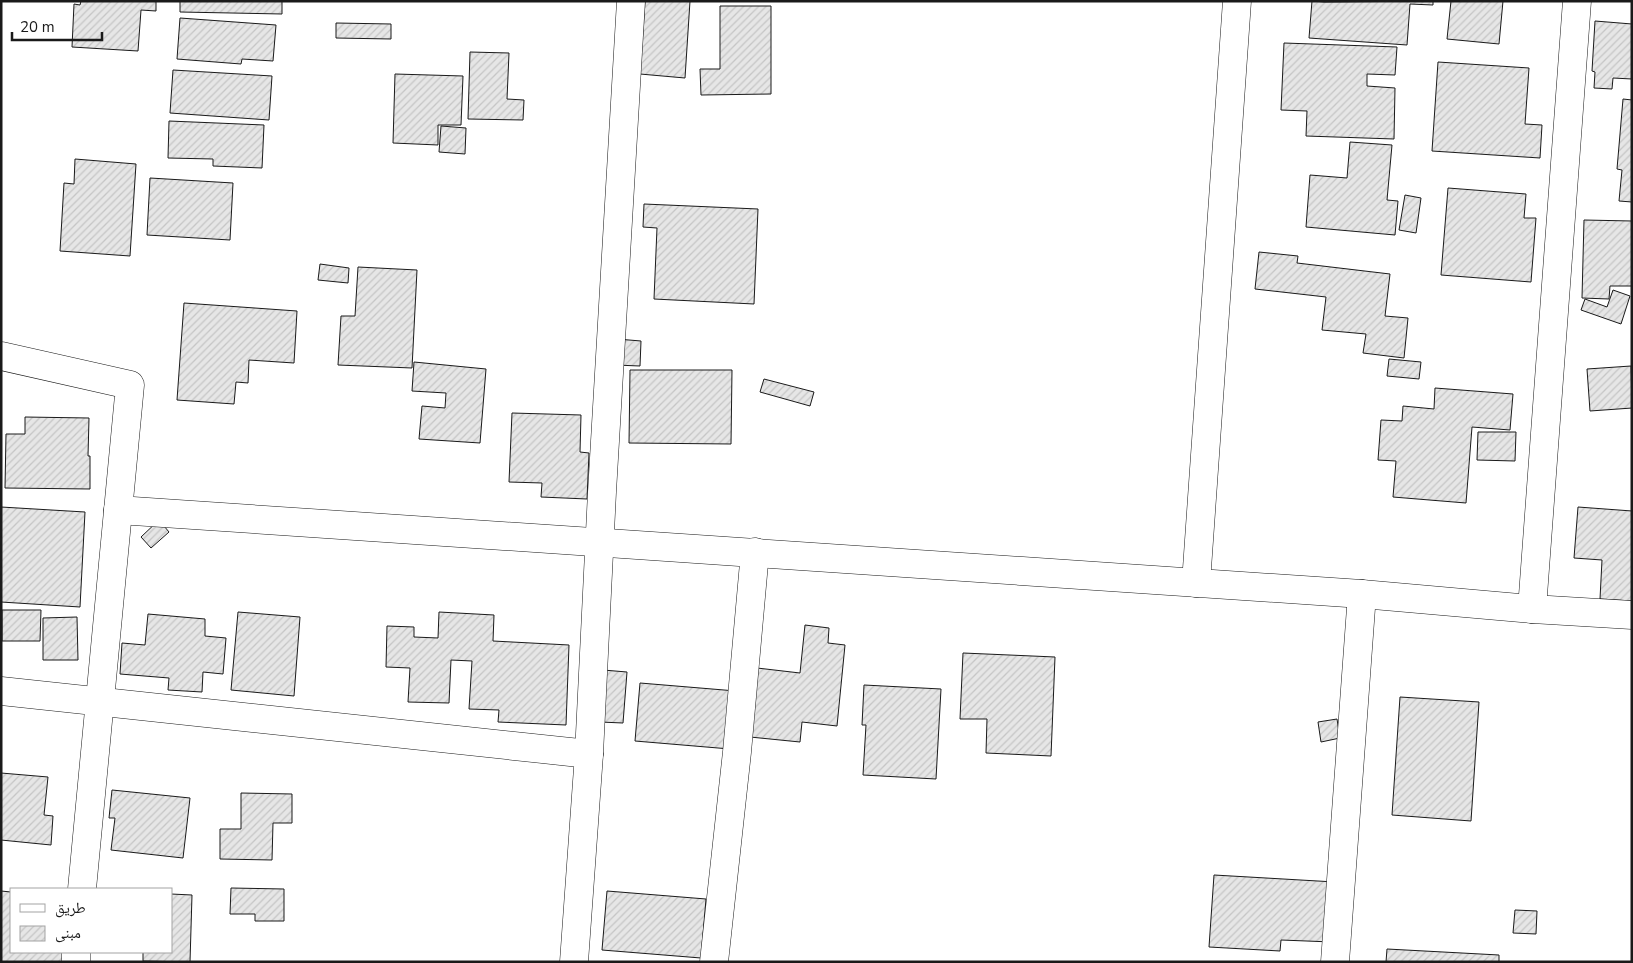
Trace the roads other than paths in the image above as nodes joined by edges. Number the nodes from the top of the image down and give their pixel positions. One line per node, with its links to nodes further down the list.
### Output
1 (631, 1): 6 (street)
2 (1237, 1): 8 (street)
3 (1577, 1): 10 (street)
4 (1, 356): 5 (street)
5 (118, 510): 6 (street); 13 (street)
6 (599, 542): 7 (street); 14 (street)
7 (755, 552): 8 (street); 17 (street)
8 (1196, 583): 9 (street)
9 (1362, 594): 10 (street); 18 (street)
10 (1532, 610): 11 (street)
11 (1632, 615)
12 (1, 691): 13 (street)
13 (100, 702): 14 (street); 15 (street)
14 (589, 754): 16 (street)
15 (82, 888)
16 (574, 962)
17 (714, 962)
18 (1335, 962)

